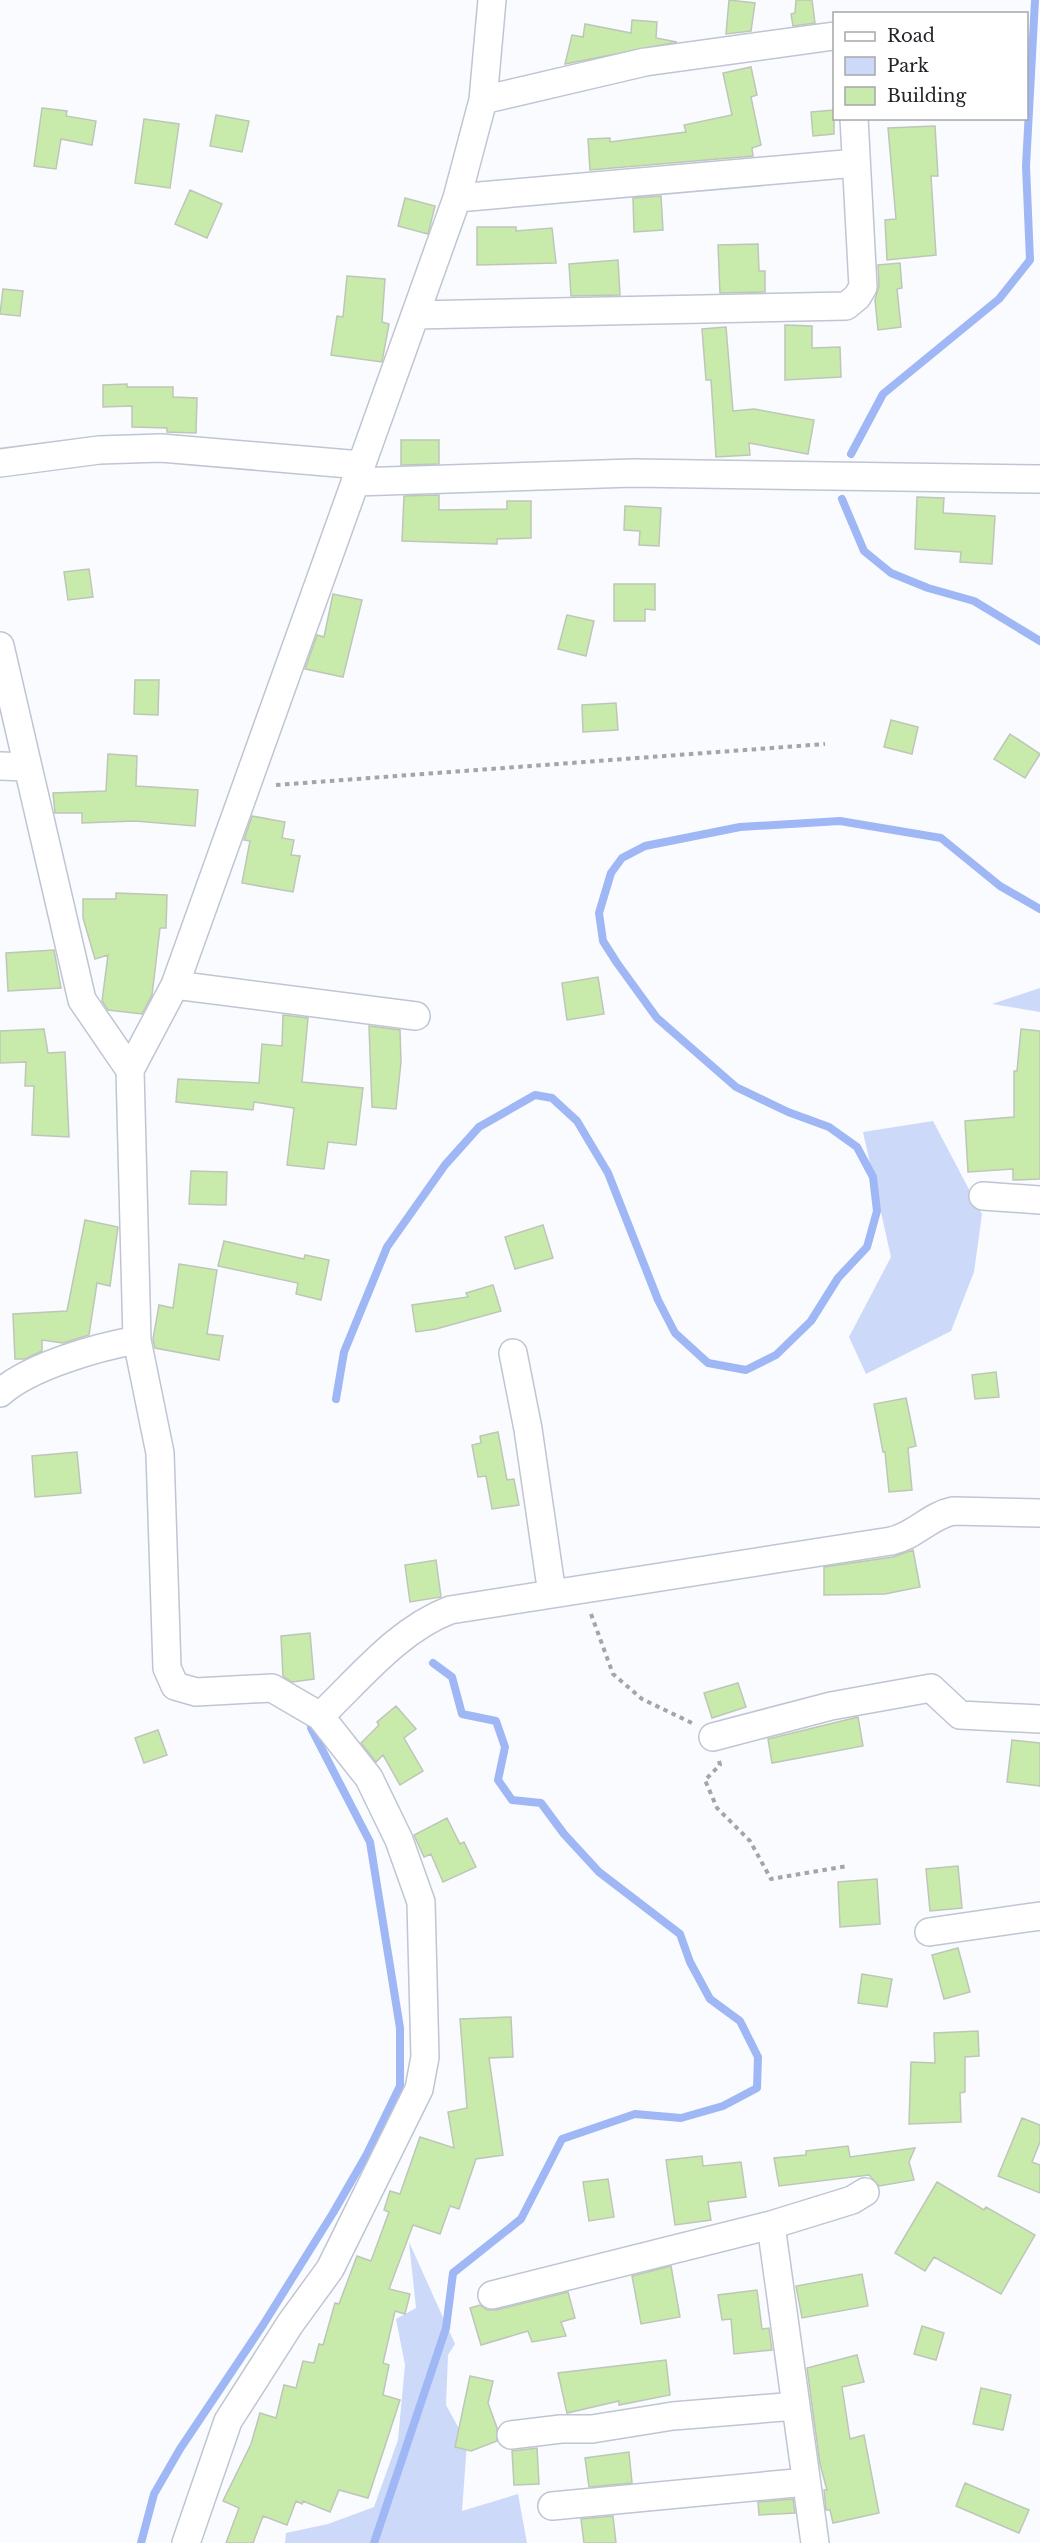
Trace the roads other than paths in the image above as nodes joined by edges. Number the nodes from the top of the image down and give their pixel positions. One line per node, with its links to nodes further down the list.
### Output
1 (492, 0): 3 (street)
2 (833, 36): 3 (street)
3 (483, 100): 6 (street)
4 (854, 120): 5 (street)
5 (856, 163): 6 (street); 7 (street)
6 (457, 198): 7 (street)
7 (415, 315): 9 (street)
8 (0, 463): 9 (street)
9 (358, 474): 10 (street); 14 (street)
10 (1040, 479)
11 (0, 646): 13 (street)
12 (0, 766): 13 (street)
13 (27, 767): 16 (street)
14 (176, 985): 15 (street); 16 (street)
15 (416, 1016)
16 (129, 1070): 19 (street)
17 (983, 1196): 18 (street)
18 (1040, 1200)
19 (137, 1340): 21 (street); 24 (street)
20 (513, 1353): 23 (street)
21 (0, 1393)
22 (1040, 1512): 23 (street)
23 (552, 1594): 24 (street)
24 (321, 1716): 36 (street)
25 (1040, 1719): 26 (street)
26 (713, 1737)
27 (1040, 1916): 28 (street)
28 (929, 1932)
29 (865, 2192): 30 (street)
30 (771, 2225): 31 (street); 32 (street)
31 (492, 2295)
32 (796, 2406): 33 (street); 34 (street)
33 (512, 2435)
34 (806, 2481): 35 (street); 37 (street)
35 (552, 2506)
36 (186, 2543)
37 (815, 2543)

